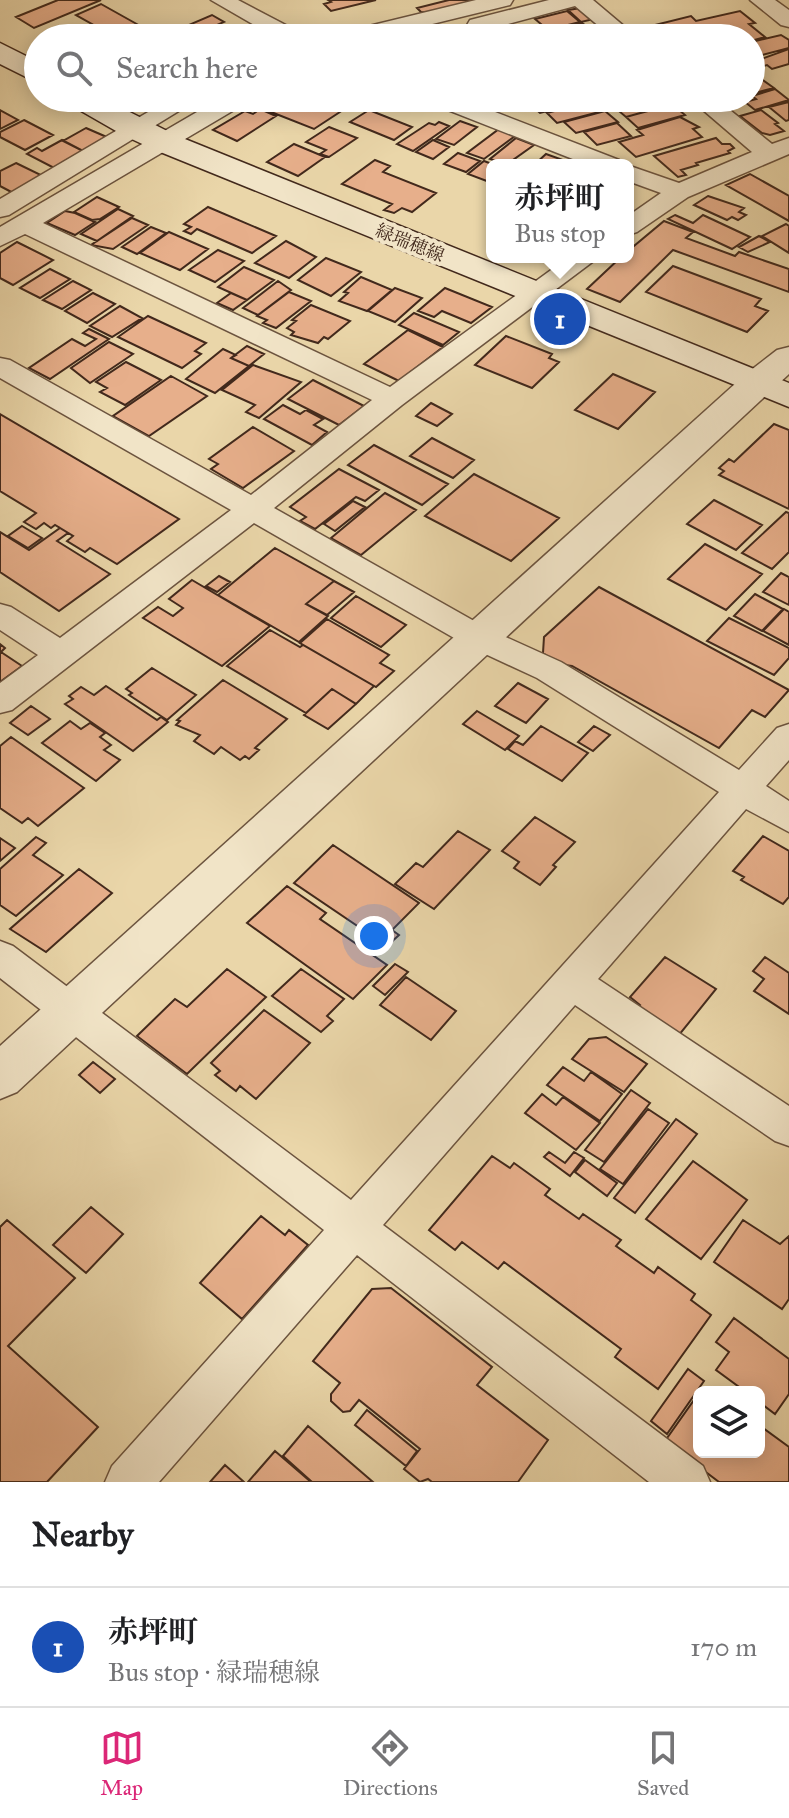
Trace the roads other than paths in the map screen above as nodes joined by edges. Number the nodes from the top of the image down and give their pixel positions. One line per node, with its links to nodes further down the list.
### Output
1 (222, 0): 7 (street)
2 (394, 0): 8 (street)
3 (502, 0): 9 (street)
4 (577, 0): 10 (street); 11 (street)
5 (761, 0): 6 (street)
6 (789, 20)
7 (267, 24)
8 (416, 24)
9 (437, 24)
10 (452, 24)
11 (609, 24)
12 (0, 52): 13 (main road)
13 (24, 66)
14 (104, 112): 19 (main road, 緑瑞穂線)
15 (164, 112): 19 (street)
16 (214, 112): 20 (street)
17 (474, 112): 22 (street)
18 (723, 112): 21 (street)
19 (134, 129): 20 (main road, 緑瑞穂線); 25 (street)
20 (164, 142): 27 (street); 30 (main road, 緑瑞穂線)
21 (778, 148): 24 (street)
22 (595, 159)
23 (634, 174): 24 (street)
24 (679, 192): 26 (street)
25 (0, 210)
26 (634, 223)
27 (25, 224): 28 (street); 33 (street)
28 (0, 238)
29 (577, 263): 30 (street)
30 (533, 294): 32 (main road, 緑瑞穂線); 33 (street)
31 (0, 366): 34 (street)
32 (779, 379): 36 (street)
33 (392, 399): 34 (street)
34 (253, 509): 36 (street); 37 (street)
35 (0, 615): 37 (street)
36 (479, 638): 40 (street); 44 (street)
37 (60, 654): 38 (street)
38 (0, 701)
39 (789, 737): 40 (street)
40 (743, 788): 41 (street); 43 (street)
41 (789, 818)
42 (0, 957): 44 (street)
43 (571, 982): 46 (street); 47 (street)
44 (71, 1012): 45 (street); 47 (street)
45 (0, 1077)
46 (783, 1113)
47 (354, 1228): 48 (street); 49 (street)
48 (128, 1482)
49 (687, 1482)

